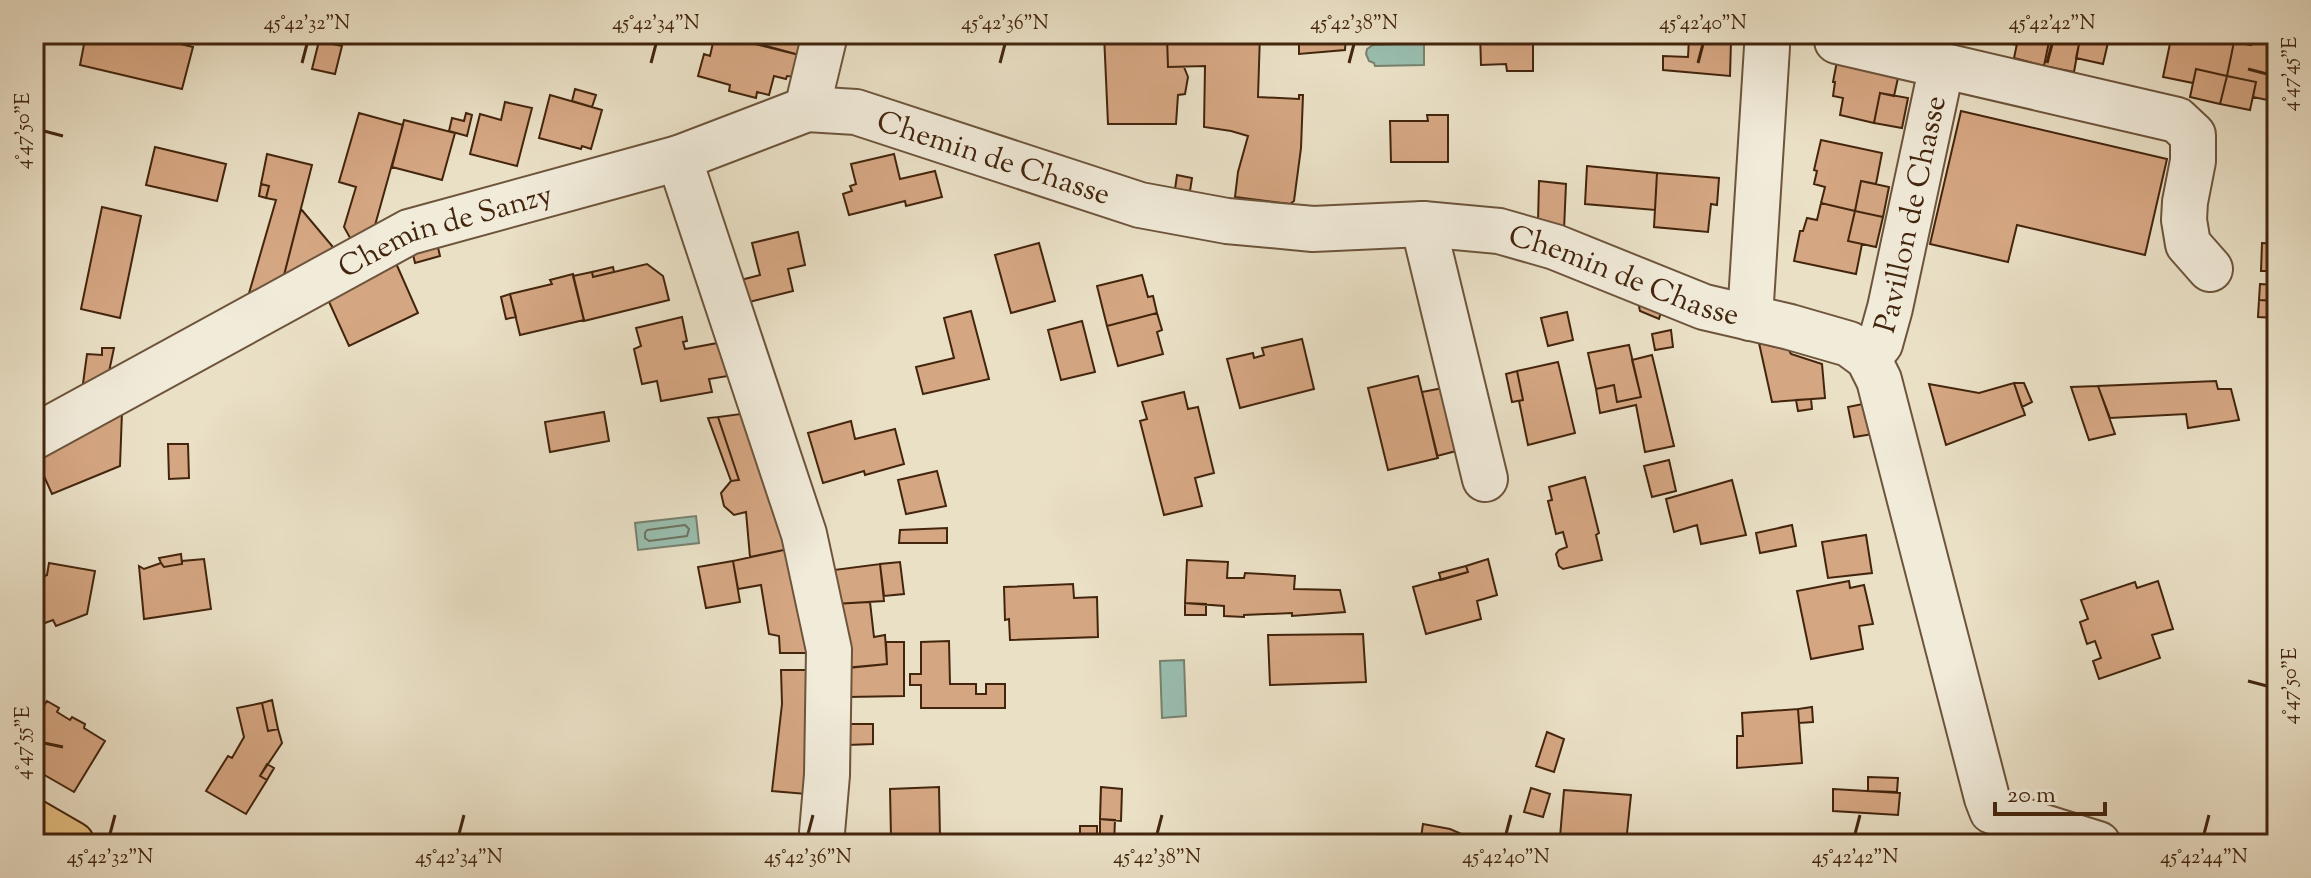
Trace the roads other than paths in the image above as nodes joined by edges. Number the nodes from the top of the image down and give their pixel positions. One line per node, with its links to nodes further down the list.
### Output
1 (825, 34): 5 (street)
2 (1837, 41): 4 (street, Pavillon de Chasse)
3 (1767, 47): 9 (street)
4 (1942, 65): 8 (street, Pavillon de Chasse); 10 (street, Pavillon de Chasse)
5 (807, 109): 6 (street, Chemin de Sanzy); 7 (street, Chemin de Chasse)
6 (679, 158): 11 (street, Chemin de Sanzy); 15 (street)
7 (1423, 224): 9 (street, Chemin de Chasse); 12 (street)
8 (2210, 269)
9 (1750, 318): 10 (street, Chemin de Chasse)
10 (1868, 358): 16 (street)
11 (34, 437)
12 (1485, 479)
13 (34, 822): 14 (main road)
14 (72, 844)
15 (821, 844)
16 (2098, 844)

